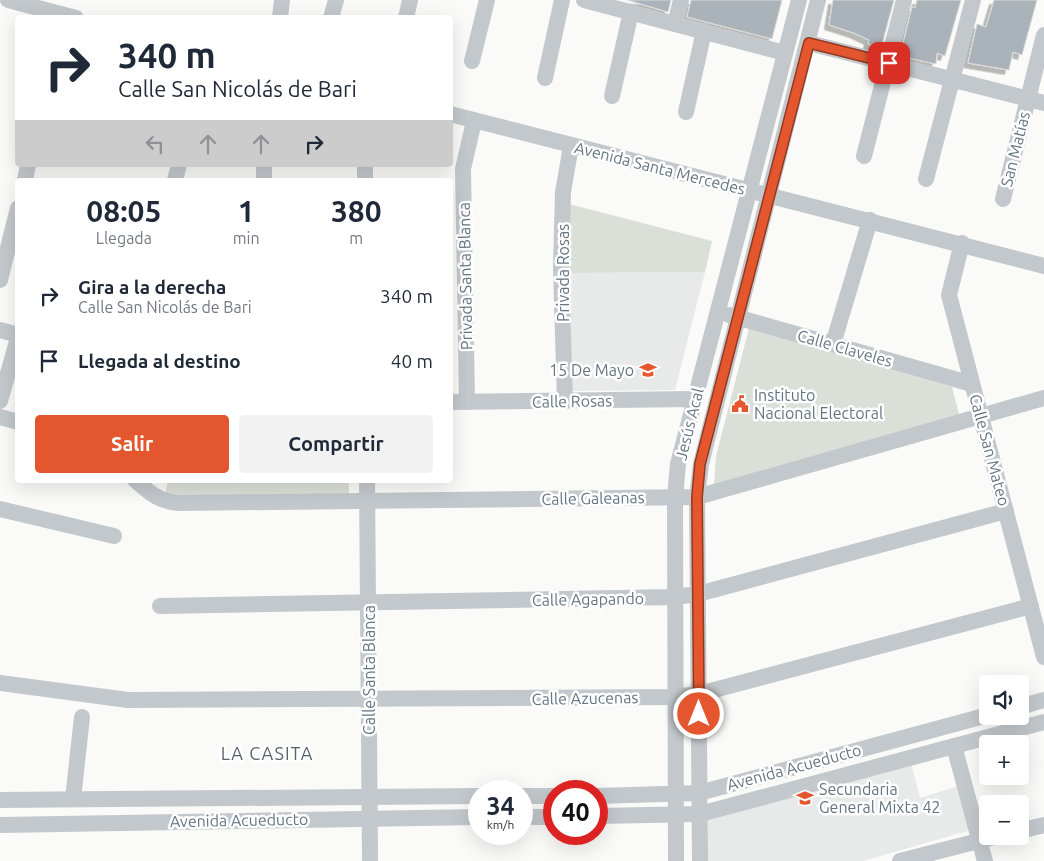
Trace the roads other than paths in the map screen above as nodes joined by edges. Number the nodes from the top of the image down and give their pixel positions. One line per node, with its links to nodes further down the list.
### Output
1 (8, 0): 15 (street)
2 (282, 0): 16 (street)
3 (336, 0): 17 (street)
4 (410, 0): 18 (street)
5 (487, 0): 24 (street)
6 (562, 0): 26 (street)
7 (584, 0): 13 (street)
8 (680, 0): 19 (street)
9 (799, 0): 23 (street, Jesús Acal)
10 (818, 0): 22 (street, Jesús Acal)
11 (904, 0): 25 (street)
12 (973, 0): 27 (street)
13 (602, 2): 14 (street)
14 (631, 12): 19 (street); 28 (street)
15 (65, 15)
16 (280, 15)
17 (332, 15)
18 (407, 15)
19 (675, 24): 20 (street)
20 (704, 32): 23 (street); 31 (street)
21 (1044, 35): 29 (street, San Matías)
22 (809, 43): 25 (street); 38 (street, Jesús Acal)
23 (785, 53): 37 (street, Jesús Acal)
24 (472, 60)
25 (889, 63): 27 (street); 35 (street)
26 (545, 78)
27 (953, 80): 29 (street); 36 (street)
28 (612, 96)
29 (1027, 99): 30 (street); 39 (street, San Matías)
30 (1044, 103)
31 (686, 112)
32 (453, 115): 33 (street, Avenida Santa Mercedes)
33 (474, 121): 34 (street, Avenida Santa Mercedes); 58 (street, Privada Santa Blanca)
34 (572, 146): 37 (street, Avenida Santa Mercedes); 56 (street, Privada Rosas)
35 (864, 156)
36 (926, 180)
37 (749, 190): 38 (street, Avenida Santa Mercedes); 46 (street, Jesús Acal)
38 (769, 195): 40 (street, Avenida Santa Mercedes); 47 (street, Jesús Acal)
39 (1003, 199)
40 (870, 220): 42 (street, Avenida Santa Mercedes); 50 (street)
41 (15, 233): 43 (street)
42 (962, 244): 44 (street, Avenida Santa Mercedes); 52 (street, Calle San Mateo)
43 (13, 249): 45 (street)
44 (1044, 266)
45 (0, 280)
46 (718, 312): 47 (street, Calle Claveles); 54 (street, Jesús Acal)
47 (738, 317): 50 (street, Calle Claveles); 65 (street, Jesús Acal)
48 (0, 330): 49 (street)
49 (15, 335)
50 (833, 344): 52 (street, Calle Claveles)
51 (15, 347): 55 (street)
52 (972, 384): 59 (street, Calle San Mateo)
53 (1044, 398): 59 (street, Calle Galeanas)
54 (694, 399): 56 (street, Calle Rosas); 64 (street, Jesús Acal)
55 (0, 401)
56 (565, 401): 58 (street, Calle Rosas)
57 (453, 402): 58 (street, Calle Rosas)
58 (467, 402)
59 (981, 416): 65 (street, Calle Galeanas); 68 (street, Calle San Mateo)
60 (0, 417): 61 (street)
61 (15, 421)
62 (138, 483): 66 (street, Calle Galeanas)
63 (367, 483): 66 (street, Calle Santa Blanca)
64 (674, 497): 65 (street, Calle Galeanas); 66 (street, Calle Galeanas); 71 (street, Jesús Acal)
65 (697, 497): 70 (street, Jesús Acal)
66 (367, 500): 72 (street, Calle Santa Blanca)
67 (0, 509): 69 (street)
68 (1006, 511): 70 (street, Calle Agapando); 74 (street, Calle San Mateo)
69 (114, 536)
70 (698, 594): 71 (street, Calle Agapando); 77 (street, Jesús Acal)
71 (675, 598): 72 (street, Calle Agapando); 78 (street, Jesús Acal)
72 (368, 604): 73 (street, Calle Agapando); 79 (street, Calle Santa Blanca)
73 (160, 606)
74 (1031, 606): 75 (street, Calle San Mateo); 77 (street, Calle Azucenas)
75 (1044, 657)
76 (0, 683): 79 (street, Calle Azucenas)
77 (699, 694): 78 (street, Calle Azucenas); 86 (street, Jesús Acal)
78 (675, 697): 79 (street, Calle Azucenas); 87 (street, Jesús Acal)
79 (369, 700): 90 (street, Calle Santa Blanca)
80 (1044, 700): 81 (street)
81 (1029, 704)
82 (82, 717): 92 (street)
83 (979, 717): 86 (street, Avenida Acueducto)
84 (1044, 722): 85 (street, Avenida Acueducto)
85 (954, 746): 93 (street, Avenida Acueducto); 101 (street)
86 (699, 793): 87 (street, Avenida Acueducto); 93 (street, Jesús Acal)
87 (676, 795): 89 (street, Avenida Acueducto); 95 (street, Jesús Acal)
88 (468, 796): 90 (street, Avenida Acueducto)
89 (608, 796)
90 (370, 797): 92 (street, Avenida Acueducto); 97 (street, Calle Santa Blanca)
91 (0, 800): 92 (street, Avenida Acueducto)
92 (73, 800)
93 (700, 814): 95 (street, Avenida Acueducto); 106 (street, Jesús Acal)
94 (608, 816): 95 (street, Avenida Acueducto)
95 (676, 816): 105 (street, Jesús Acal)
96 (468, 817): 97 (street, Avenida Acueducto)
97 (370, 818): 99 (street, Avenida Acueducto); 104 (street, Calle Santa Blanca)
98 (1044, 824): 100 (street)
99 (0, 825)
100 (1029, 828)
101 (979, 837)
102 (979, 841): 107 (street)
103 (981, 845): 108 (street)
104 (370, 861)
105 (676, 861)
106 (700, 861)
107 (900, 861)
108 (985, 861)

